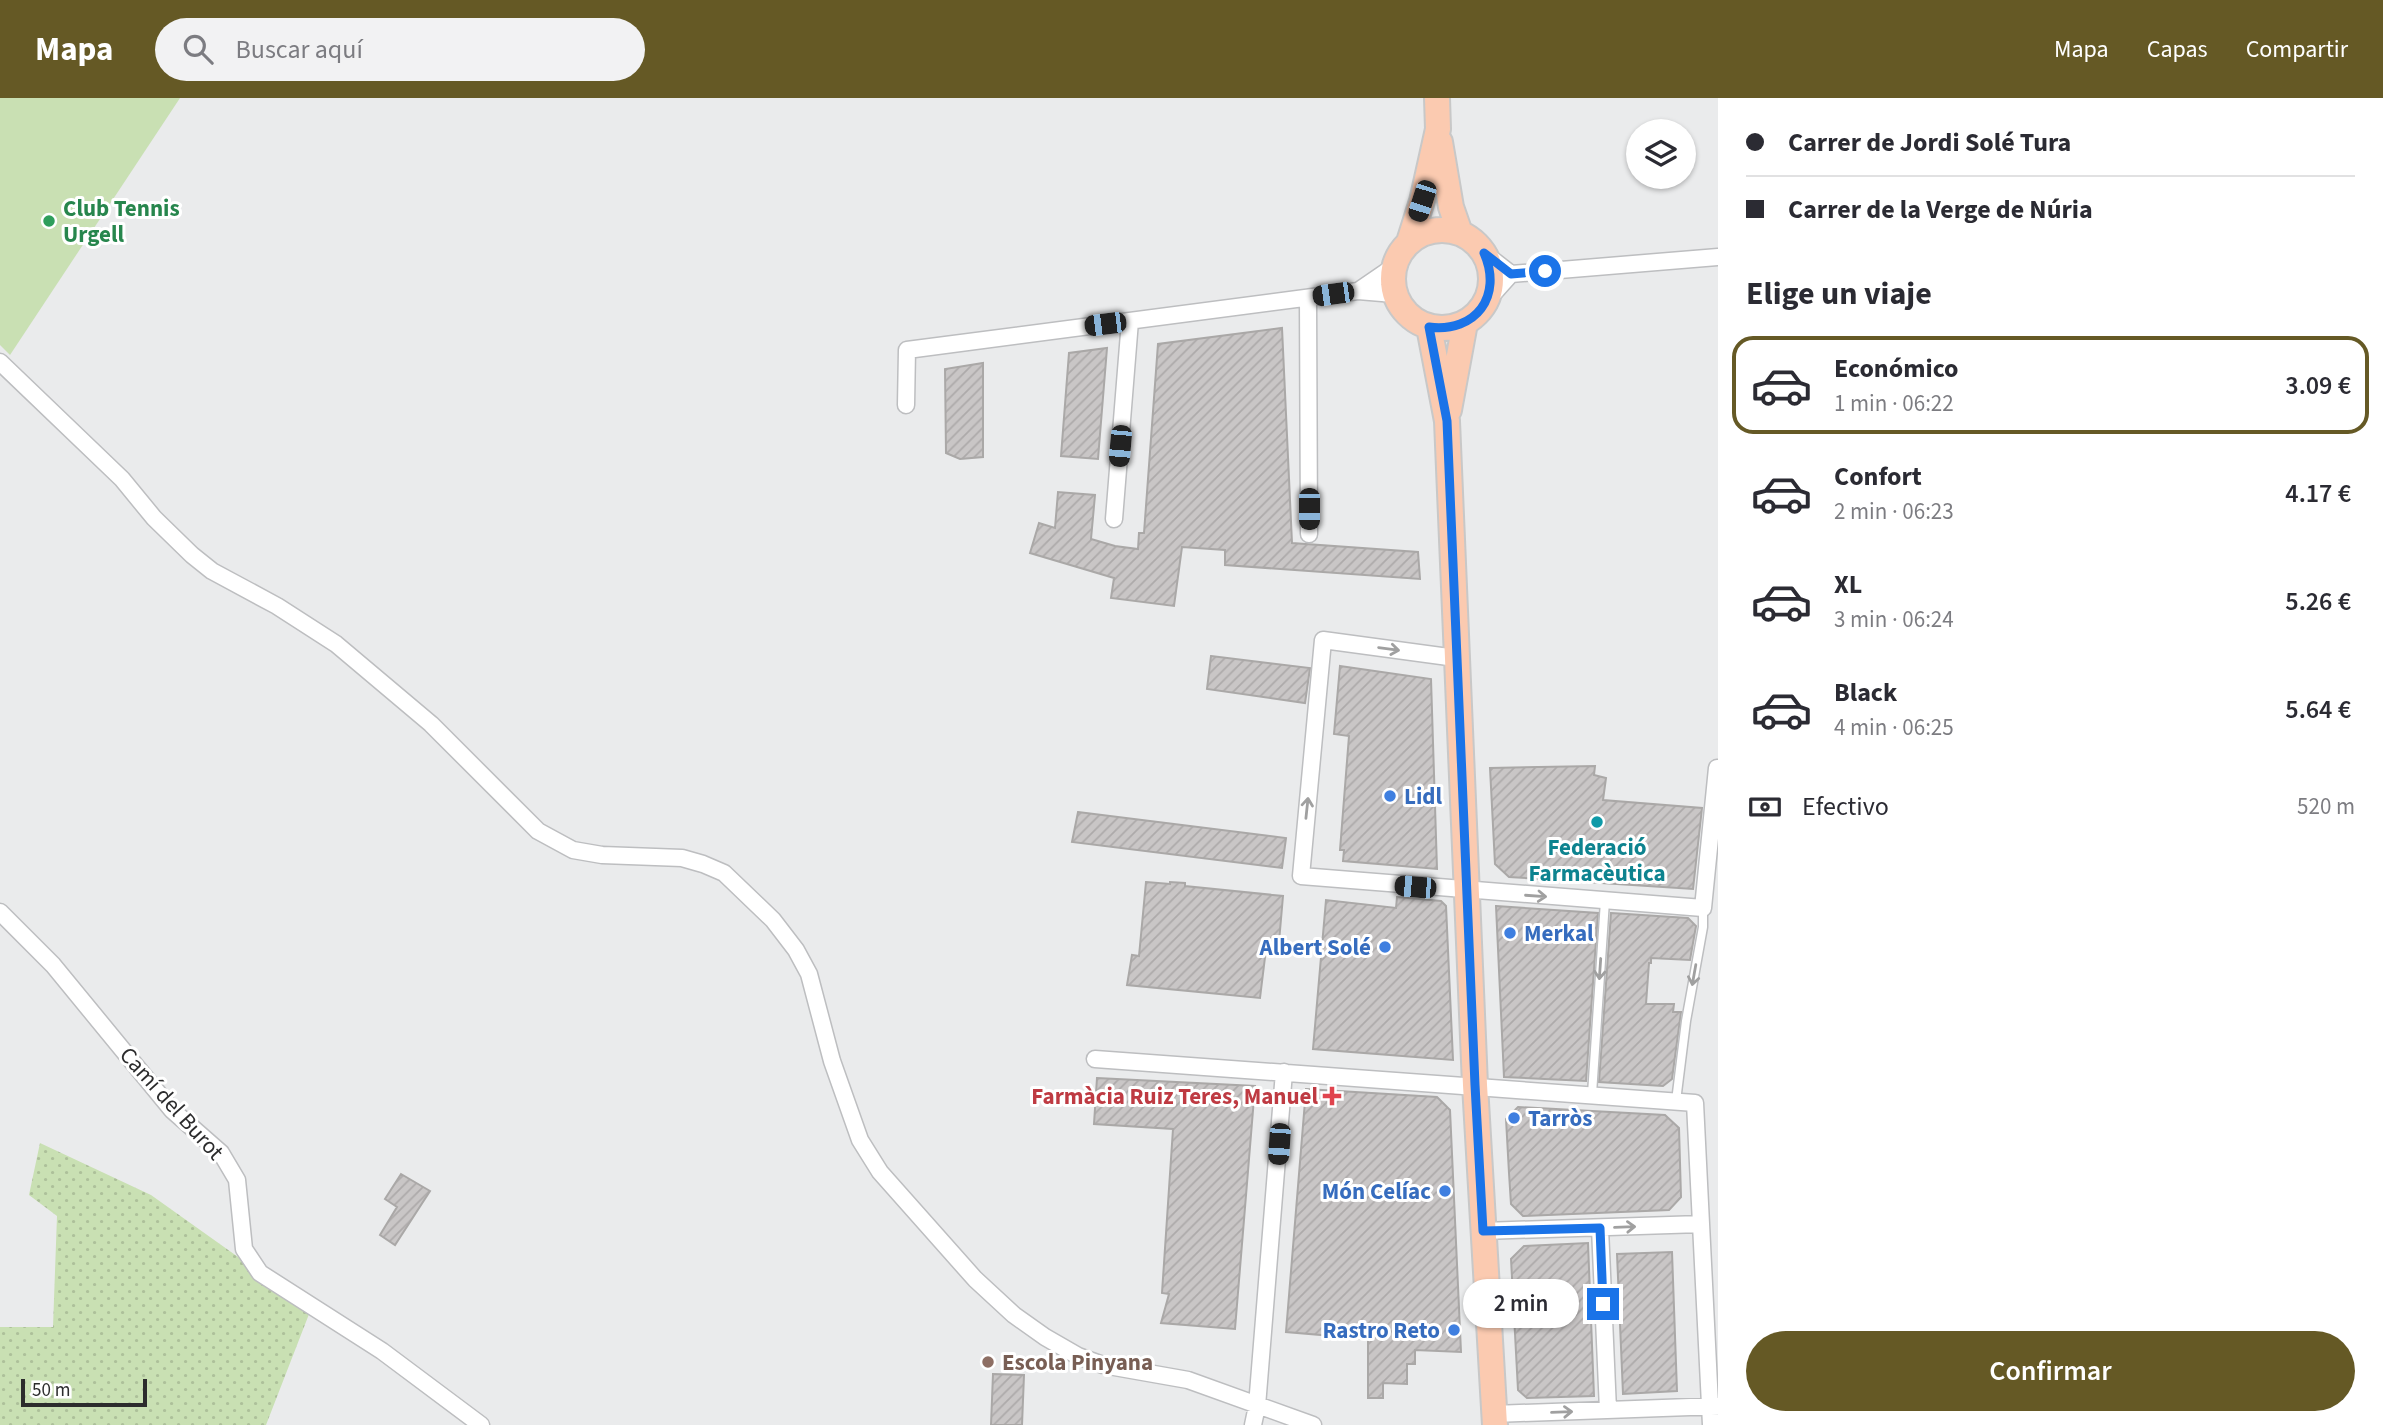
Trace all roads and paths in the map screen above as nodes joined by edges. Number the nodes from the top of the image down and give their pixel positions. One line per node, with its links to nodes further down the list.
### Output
1 (1437, 98): 2 (main road)
2 (1438, 129): 3 (main road); 4 (main road)
3 (1460, 233): 4 (main road); 5 (main road)
4 (1409, 242): 7 (main road)
5 (1484, 253): 8 (street); 12 (main road)
6 (1718, 257): 8 (street)
7 (1393, 267): 9 (street); 10 (main road)
8 (1511, 274): 12 (street)
9 (1358, 291): 10 (street); 11 (street)
10 (1394, 294): 15 (main road)
11 (1308, 298): 13 (street); 20 (street)
12 (1484, 304): 14 (main road)
13 (1130, 321): 17 (street); 19 (street)
14 (1465, 323): 15 (main road); 18 (main road)
15 (1429, 327): 18 (main road)
16 (0, 362): 36 (street)
17 (906, 405)
18 (1447, 421): 21 (main road)
19 (1114, 519)
20 (1309, 534)
21 (1456, 657): 23 (main road); 23 (street, one-way to 21)
22 (1717, 768): 25 (street)
23 (1468, 891): 24 (street, one-way to 24); 29 (main road)
24 (1605, 901): 25 (street); 30 (lane, one-way to 30)
25 (1703, 908): 31 (lane, one-way to 31)
26 (0, 912): 40 (street, Camí del Burot)
27 (1095, 1059): 28 (street)
28 (1284, 1072): 29 (street); 36 (street)
29 (1475, 1085): 30 (street); 34 (main road)
30 (1592, 1094): 31 (street)
31 (1676, 1101): 32 (street)
32 (1701, 1224): 33 (street, one-way to 32); 35 (street)
33 (1600, 1228): 34 (street); 38 (street)
34 (1483, 1231): 39 (main road)
35 (1711, 1286): 37 (street)
36 (1257, 1406): 41 (street); 42 (street)
37 (1714, 1406): 38 (street); 43 (street)
38 (1608, 1410): 39 (street, one-way to 38)
39 (1494, 1420)
40 (481, 1425)
41 (1253, 1425)
42 (1313, 1425)
43 (1712, 1425)

